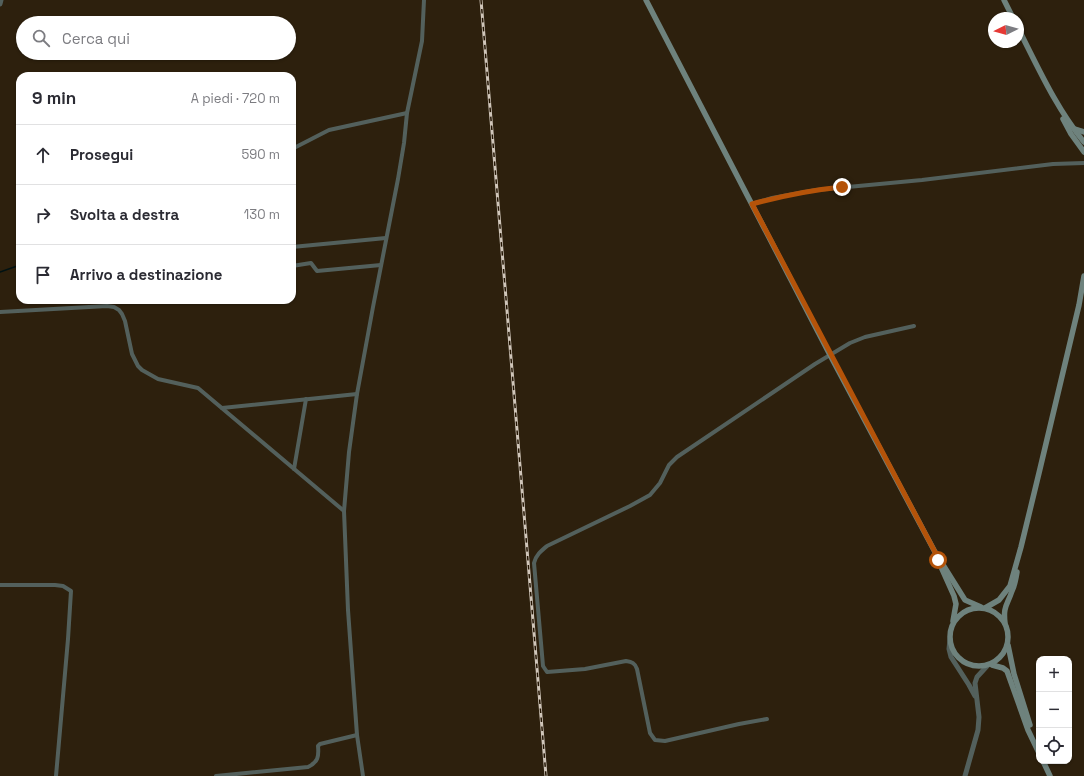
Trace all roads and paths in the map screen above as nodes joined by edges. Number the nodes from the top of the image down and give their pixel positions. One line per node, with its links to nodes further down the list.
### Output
1 (1, 0): 5 (street)
2 (424, 0): 9 (street)
3 (646, 0): 18 (main road)
4 (1004, 0): 6 (main road)
5 (0, 4)
6 (1010, 12)
7 (1024, 40): 8 (main road)
8 (1056, 102): 10 (main road); 12 (main road)
9 (407, 113): 14 (street); 19 (street)
10 (1071, 126): 11 (main road); 13 (main road)
11 (1084, 132)
12 (1070, 134): 15 (main road); 16 (main road)
13 (1084, 142)
14 (296, 147)
15 (1084, 152)
16 (1084, 158)
17 (1084, 162): 18 (street)
18 (752, 204): 28 (main road)
19 (386, 238): 20 (street); 22 (street)
20 (296, 247)
21 (296, 265): 22 (street)
22 (381, 265): 29 (street)
23 (1084, 276): 25 (main road)
24 (1084, 288): 25 (main road)
25 (1079, 305): 34 (main road)
26 (0, 312): 31 (street)
27 (914, 326): 28 (street)
28 (830, 355): 35 (main road); 44 (street)
29 (357, 394): 30 (street); 33 (street)
30 (306, 399): 31 (street); 32 (street)
31 (222, 408): 32 (street)
32 (294, 469): 33 (street)
33 (344, 511): 45 (street)
34 (1021, 547): 37 (main road); 39 (main road)
35 (935, 552): 37 (main road); 38 (main road)
36 (0, 585): 48 (street)
37 (983, 608): 38 (main road); 39 (main road)
38 (953, 623): 40 (main road)
39 (1006, 625): 41 (main road)
40 (950, 639): 42 (main road); 43 (street)
41 (1007, 642): 42 (main road); 46 (main road)
42 (990, 665): 43 (street); 46 (main road)
43 (978, 702): 51 (street)
44 (767, 719)
45 (357, 735): 49 (street); 50 (street)
46 (1035, 743)
47 (1044, 764): 52 (main road)
48 (56, 776)
49 (216, 776)
50 (363, 776)
51 (965, 776)
52 (1050, 776)

